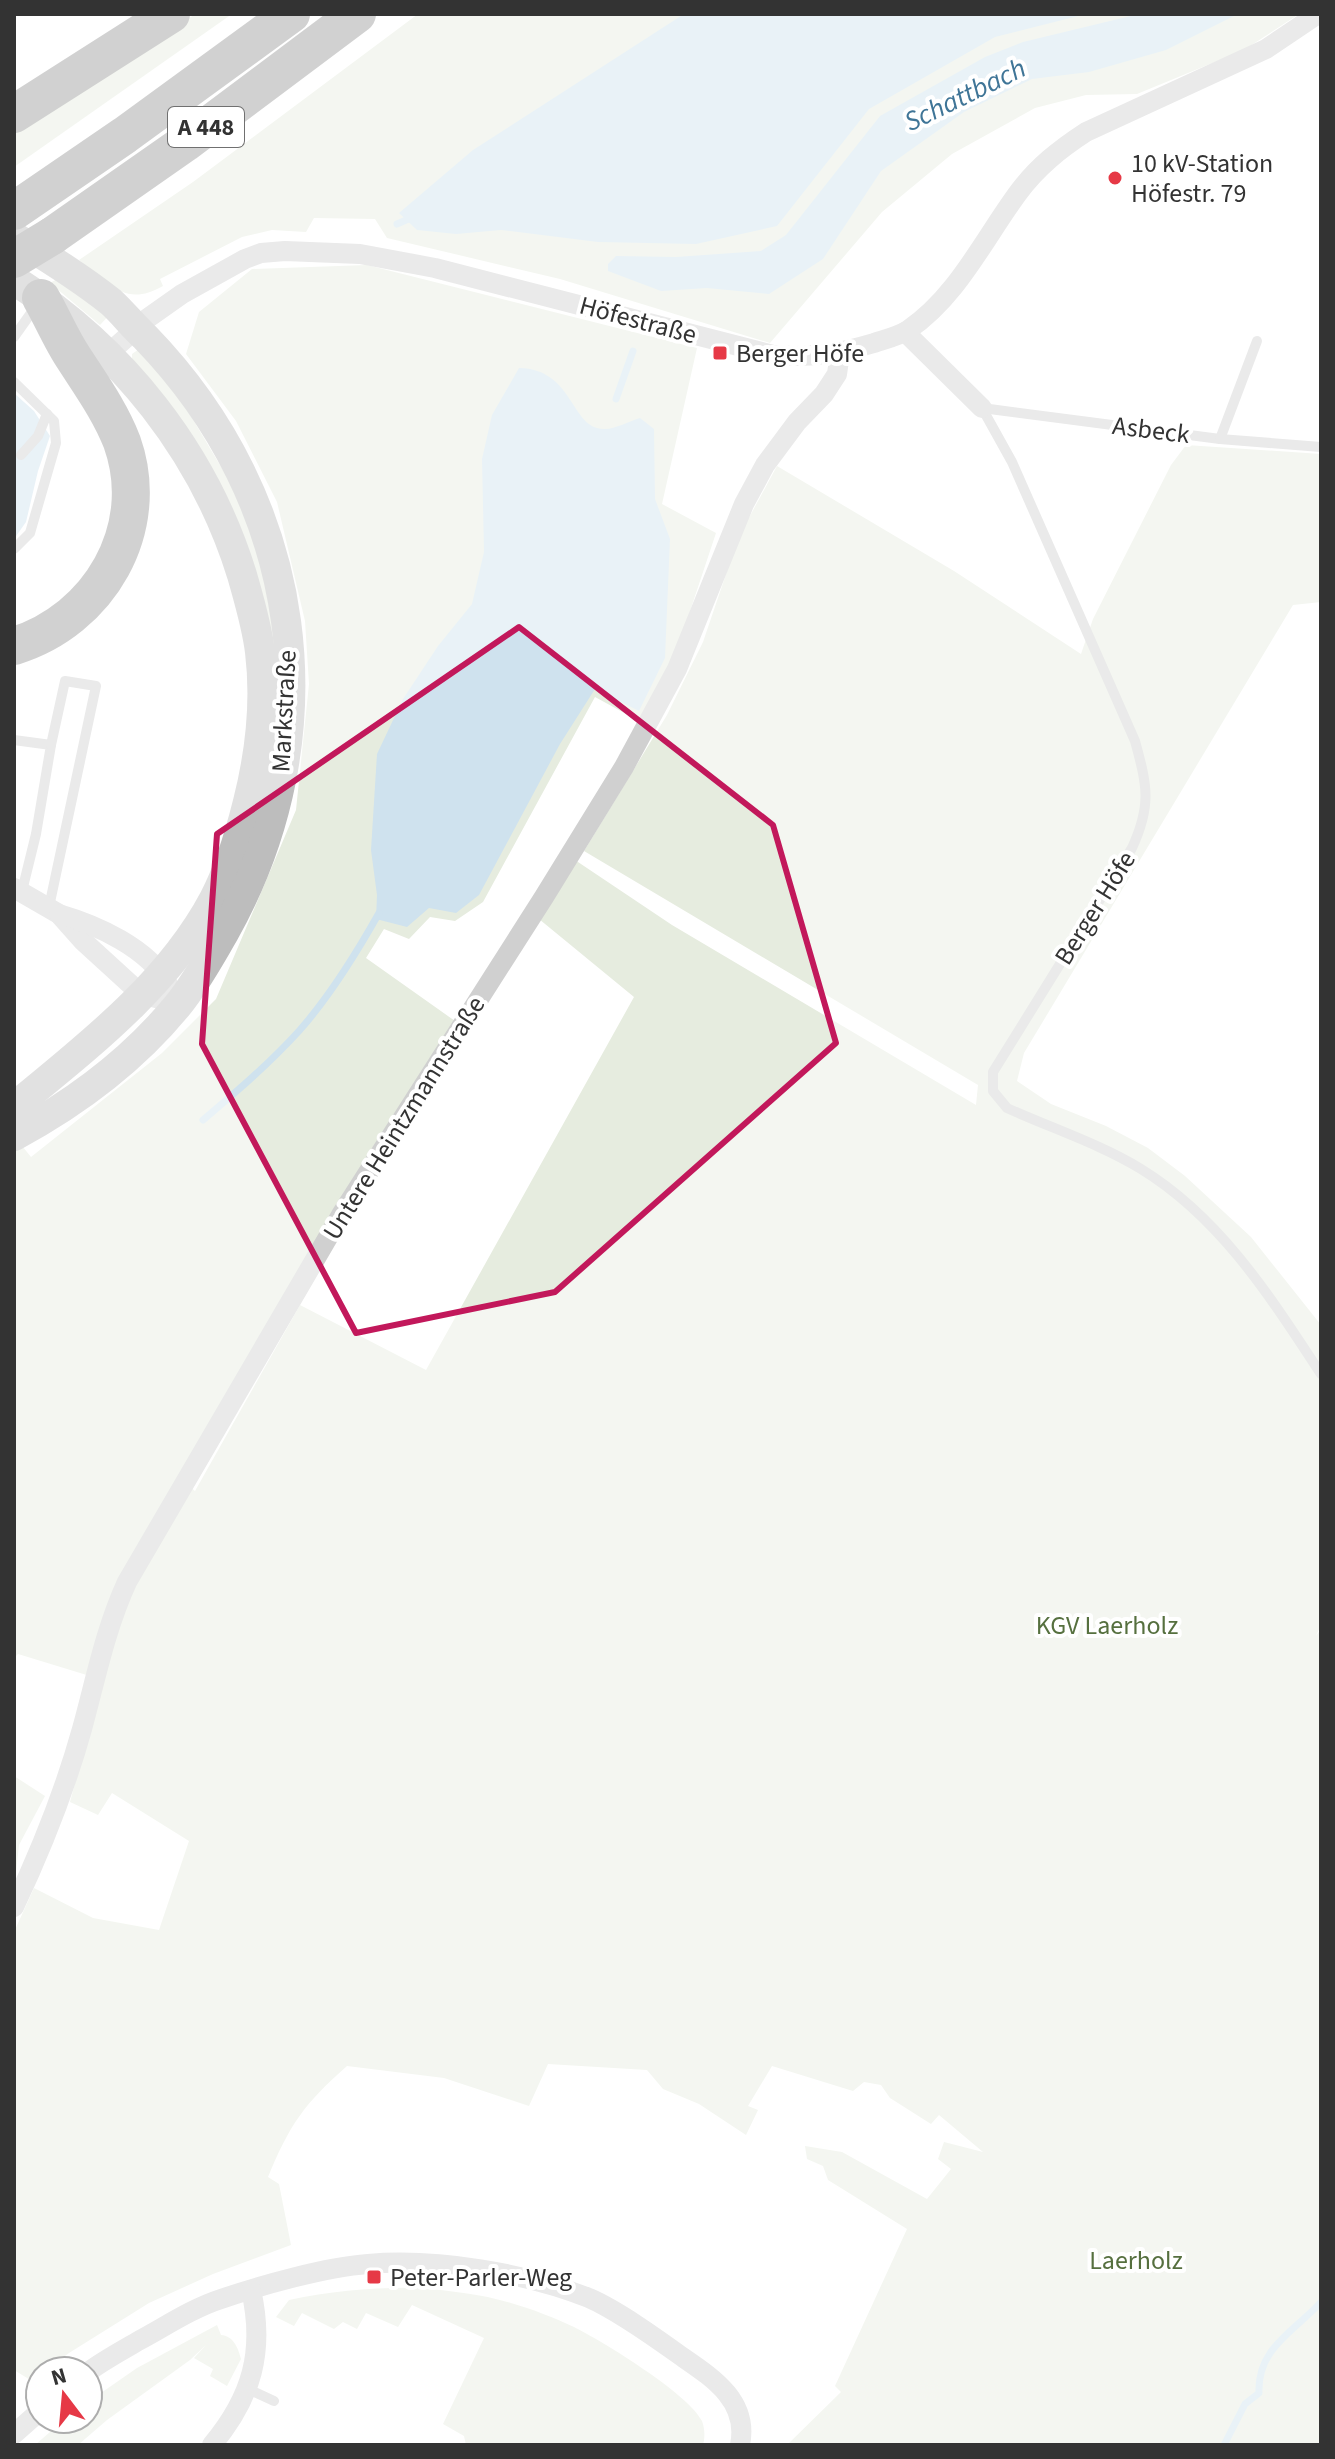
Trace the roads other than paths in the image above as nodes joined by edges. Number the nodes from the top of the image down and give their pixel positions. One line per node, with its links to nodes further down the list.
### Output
1 (171, 14): 5 (highway)
2 (291, 14): 6 (highway, A 448)
3 (357, 14): 8 (highway, A 448, bridge)
4 (1318, 14): 11 (street, Höfestraße)
5 (14, 114)
6 (14, 211)
7 (14, 237): 10 (main road, Markstraße)
8 (14, 259)
9 (28, 289): 12 (lane); 15 (main road, Markstraße); 23 (highway)
10 (136, 329): 14 (street, Höfestraße); 15 (street, Höfestraße); 29 (main road, Markstraße)
11 (905, 332): 14 (street, Höfestraße); 17 (street, Berger Höfe)
12 (14, 337)
13 (1257, 341): 19 (lane)
14 (840, 353): 33 (street, Untere Heintzmannstraße)
15 (108, 354): 28 (main road, Markstraße)
16 (14, 382): 18 (lane)
17 (982, 408): 19 (lane, Asbeck); 32 (lane, Berger Höfe)
18 (47, 414): 21 (lane); 22 (lane)
19 (1220, 439): 20 (lane, Asbeck)
20 (1321, 447)
21 (21, 455)
22 (14, 549)
23 (14, 646)
24 (14, 740): 25 (lane)
25 (51, 745): 26 (lane); 27 (lane)
26 (18, 890): 27 (street)
27 (54, 911): 28 (street); 28 (street)
28 (151, 983): 29 (street); 29 (street); 30 (main road, Markstraße)
29 (179, 1004): 31 (main road, Markstraße)
30 (14, 1107)
31 (14, 1136)
32 (1321, 1374)
33 (14, 1907)
34 (251, 2290): 35 (street); 36 (street); 39 (street)
35 (104, 2362)
36 (246, 2388): 37 (lane); 38 (street)
37 (274, 2401)
38 (212, 2445)
39 (740, 2445)

